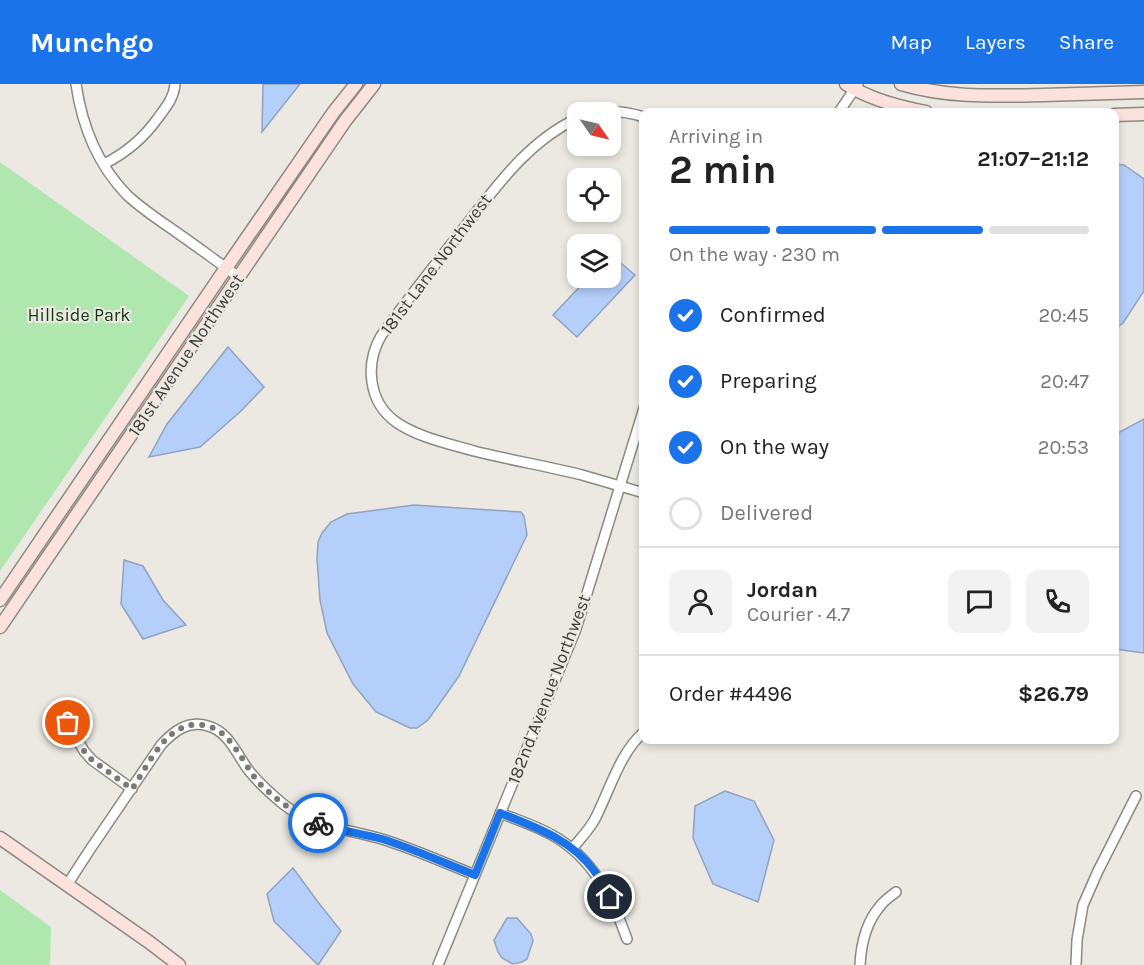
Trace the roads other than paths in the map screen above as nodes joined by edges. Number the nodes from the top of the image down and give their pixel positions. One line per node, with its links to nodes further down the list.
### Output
1 (76, 84): 15 (street)
2 (175, 84): 15 (street)
3 (356, 84): 16 (main road, 181st Avenue Northwest)
4 (374, 84): 17 (main road, 181st Avenue Northwest)
5 (901, 84): 7 (main road)
6 (853, 86): 8 (street); 9 (main road)
7 (1144, 92)
8 (841, 108)
9 (906, 108)
10 (621, 111): 12 (street)
11 (1144, 114): 13 (main road)
12 (639, 115)
13 (1119, 115)
14 (567, 124): 19 (street, 181st Lane Northwest)
15 (104, 164): 16 (street)
16 (226, 268): 17 (street); 21 (main road, 181st Avenue Northwest)
17 (240, 277): 22 (main road, 181st Avenue Northwest)
18 (639, 424): 19 (street, 182nd Avenue Northwest)
19 (620, 486): 20 (street, 181st Lane Northwest); 27 (street, 182nd Avenue Northwest)
20 (639, 492)
21 (0, 600)
22 (0, 627)
23 (68, 723): 25 (street)
24 (639, 736): 29 (street)
25 (132, 789): 30 (street); 31 (street)
26 (1136, 796): 37 (street)
27 (500, 813): 29 (street); 30 (street, 182nd Avenue Northwest)
28 (0, 838): 31 (main road)
29 (572, 849): 33 (street)
30 (475, 875): 35 (street, 182nd Avenue Northwest)
31 (67, 885): 34 (main road)
32 (896, 892): 36 (street)
33 (627, 939)
34 (179, 965)
35 (438, 965)
36 (861, 965)
37 (1076, 965)

